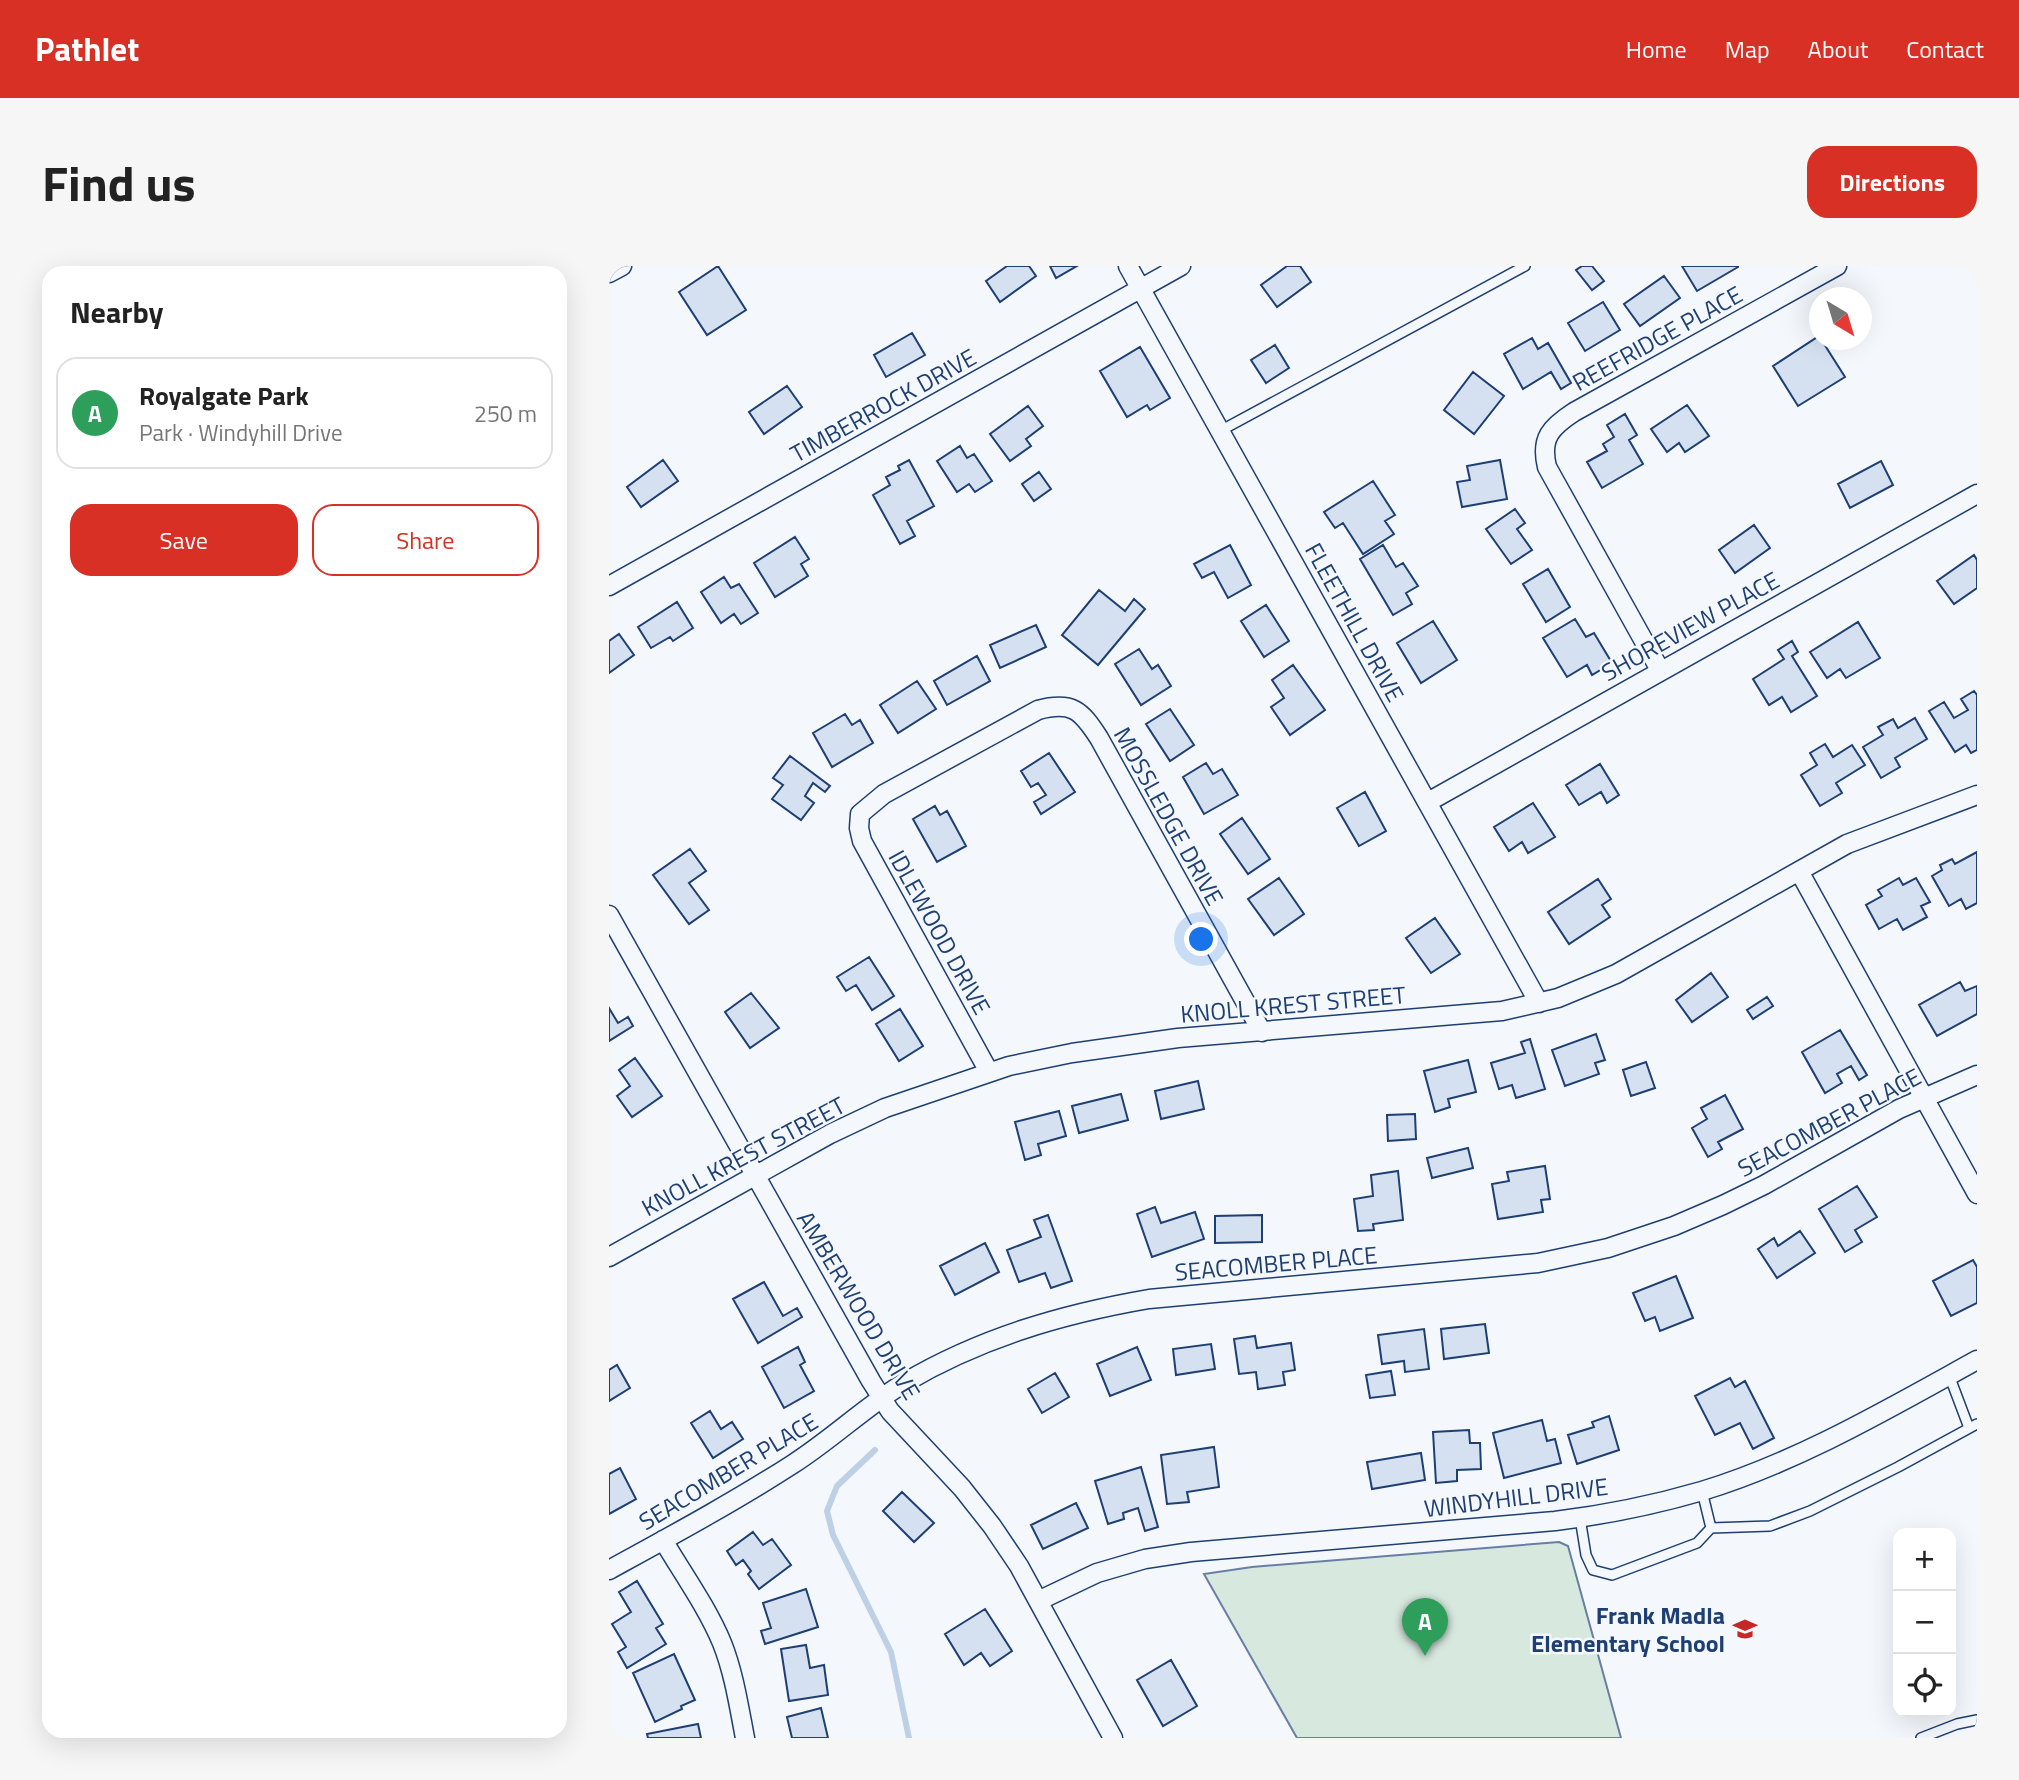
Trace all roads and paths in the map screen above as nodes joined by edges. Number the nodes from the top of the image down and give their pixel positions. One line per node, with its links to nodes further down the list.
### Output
1 (622, 266): 6 (street)
2 (1128, 266): 7 (street, FLEETHILL DRIVE)
3 (1181, 266): 7 (street, TIMBERROCK DRIVE)
4 (1525, 266): 8 (lane)
5 (1837, 266): 11 (street, REEFRIDGE PLACE)
6 (609, 273)
7 (1141, 289): 8 (street, FLEETHILL DRIVE); 10 (street, TIMBERROCK DRIVE)
8 (1220, 431): 14 (street, FLEETHILL DRIVE)
9 (1977, 494): 11 (street, SHOREVIEW PLACE)
10 (609, 586)
11 (1660, 670): 14 (street, SHOREVIEW PLACE)
12 (1065, 706): 18 (street, MOSSLEDGE DRIVE); 19 (street, IDLEWOOD DRIVE)
13 (1977, 794): 15 (street, KNOLL KREST STREET)
14 (1428, 802): 17 (street, FLEETHILL DRIVE)
15 (1799, 872): 17 (street, KNOLL KREST STREET); 21 (street)
16 (609, 915): 22 (street, AMBERWOOD DRIVE)
17 (1539, 1003): 18 (street, KNOLL KREST STREET)
18 (1262, 1032): 19 (street, KNOLL KREST STREET)
19 (989, 1072): 22 (street, KNOLL KREST STREET)
20 (1977, 1075): 21 (street, SEACOMBER PLACE)
21 (1923, 1097): 23 (street); 27 (street, SEACOMBER PLACE)
22 (755, 1175): 24 (street, KNOLL KREST STREET); 27 (street, AMBERWOOD DRIVE)
23 (1977, 1194)
24 (609, 1257)
25 (1977, 1360): 26 (street, WINDYHILL DRIVE)
26 (1949, 1376): 28 (lane); 29 (street, WINDYHILL DRIVE)
27 (881, 1398): 32 (street, SEACOMBER PLACE); 34 (street, AMBERWOOD DRIVE)
28 (1973, 1426): 31 (lane)
29 (1702, 1491): 30 (street, WINDYHILL DRIVE); 31 (lane)
30 (1580, 1518): 31 (lane); 34 (street, WINDYHILL DRIVE)
31 (1711, 1528)
32 (663, 1540): 33 (street, SEACOMBER PLACE); 36 (street)
33 (609, 1570)
34 (1038, 1601): 37 (street, AMBERWOOD DRIVE)
35 (1977, 1720): 38 (lane)
36 (745, 1738)
37 (1113, 1738)
38 (1921, 1738)

